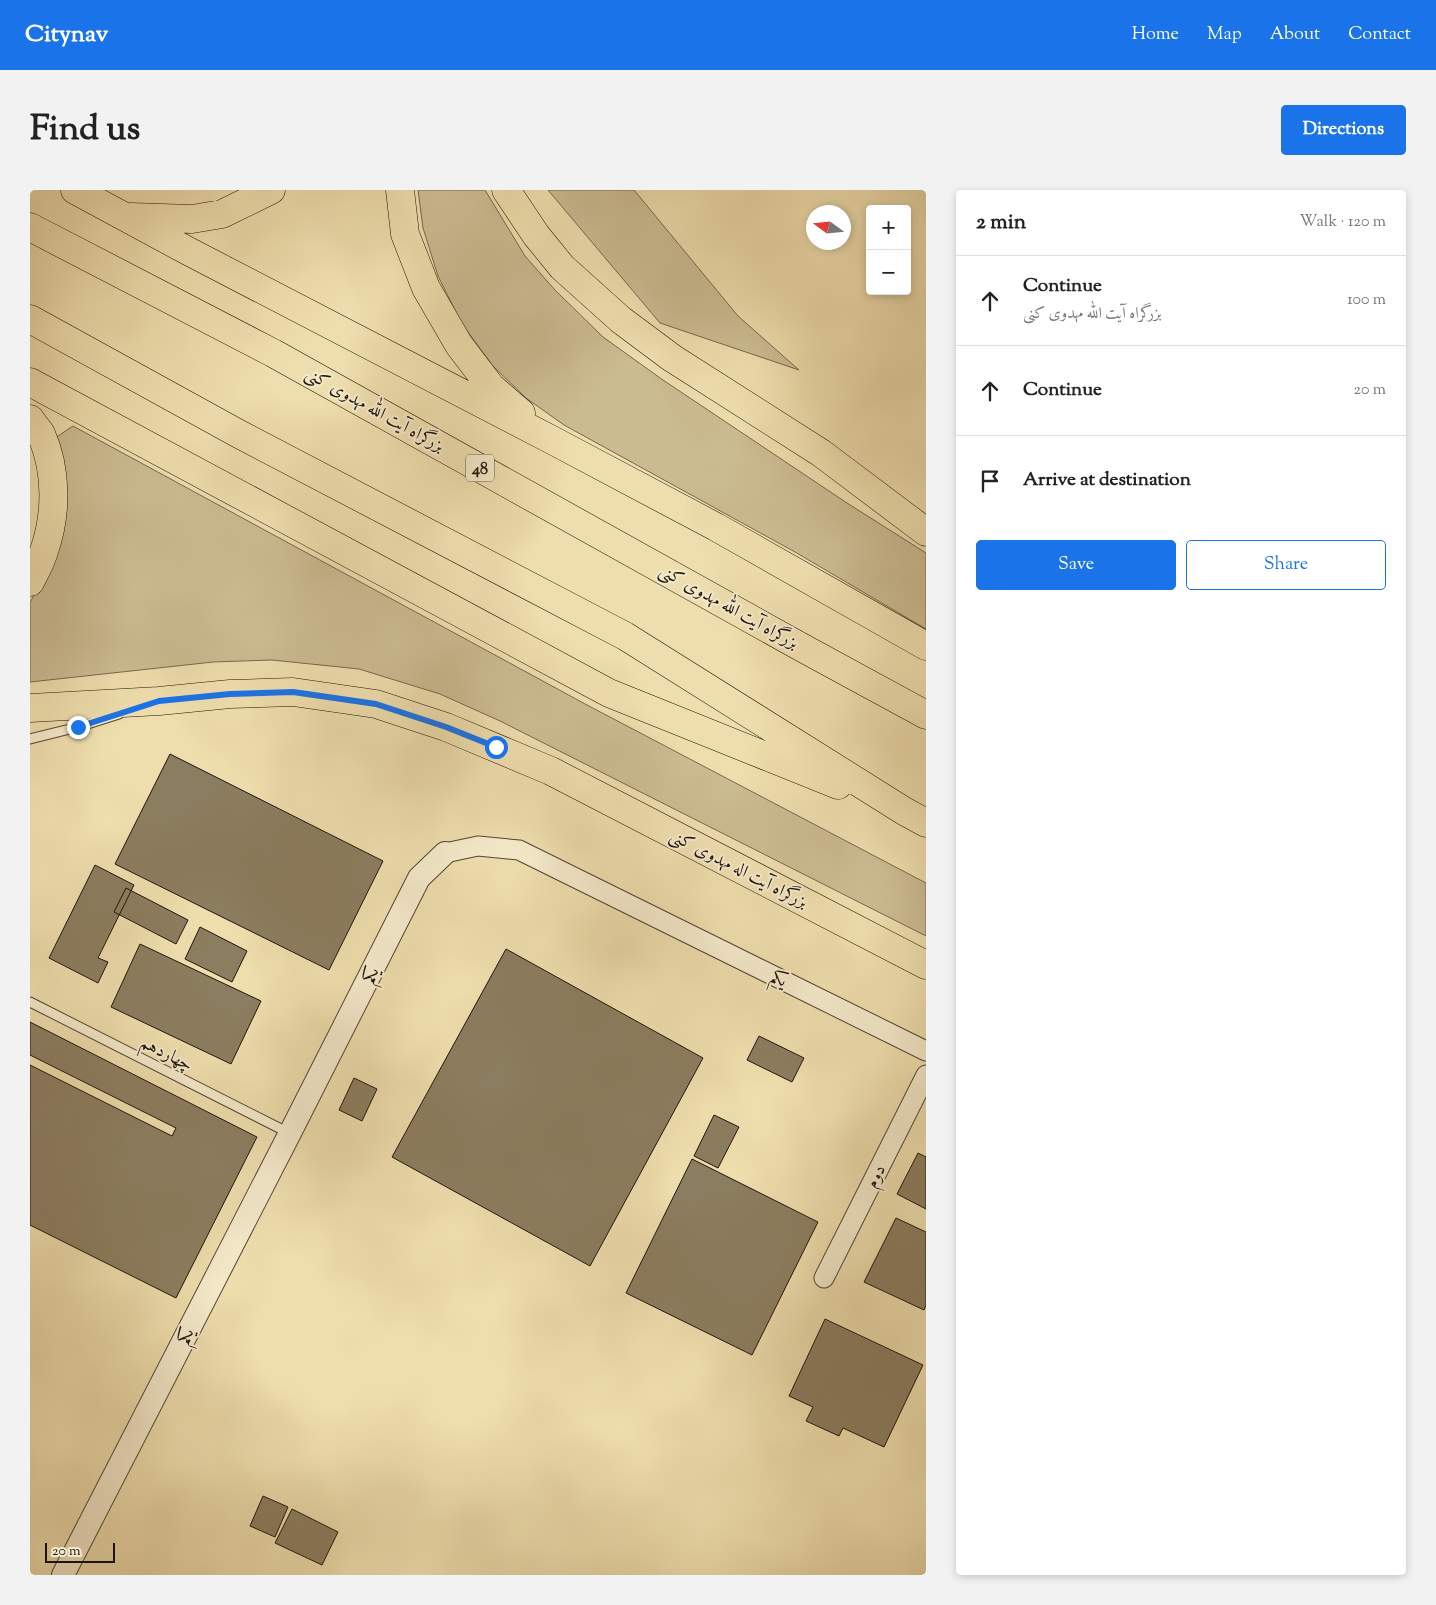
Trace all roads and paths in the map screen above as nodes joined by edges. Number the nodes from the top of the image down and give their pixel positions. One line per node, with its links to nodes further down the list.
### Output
1 (75, 190): 5 (main road)
2 (271, 190): 5 (main road)
3 (400, 190): 10 (main road)
4 (506, 190): 11 (main road)
5 (127, 217): 10 (main road)
6 (30, 227): 16 (main road, بزرگراه آیت الله مهدوی کنی / 48)
7 (30, 319): 18 (main road)
8 (30, 382): 18 (main road)
9 (30, 418): 12 (main road)
10 (552, 440): 13 (main road)
11 (926, 532)
12 (30, 582)
13 (926, 646)
14 (159, 701): 15 (main road); 17 (lane); 20 (main road, بزرگراه آیت اله مهدوی کنی)
15 (30, 708)
16 (926, 715)
17 (30, 738)
18 (915, 817)
19 (445, 854): 22 (street, یکم); 24 (street, یکم)
20 (926, 965)
21 (30, 1002): 24 (lane, چهاردهم)
22 (926, 1050)
23 (926, 1075): 25 (street, دوم)
24 (290, 1133): 26 (street, یکم)
25 (824, 1278)
26 (63, 1575)

